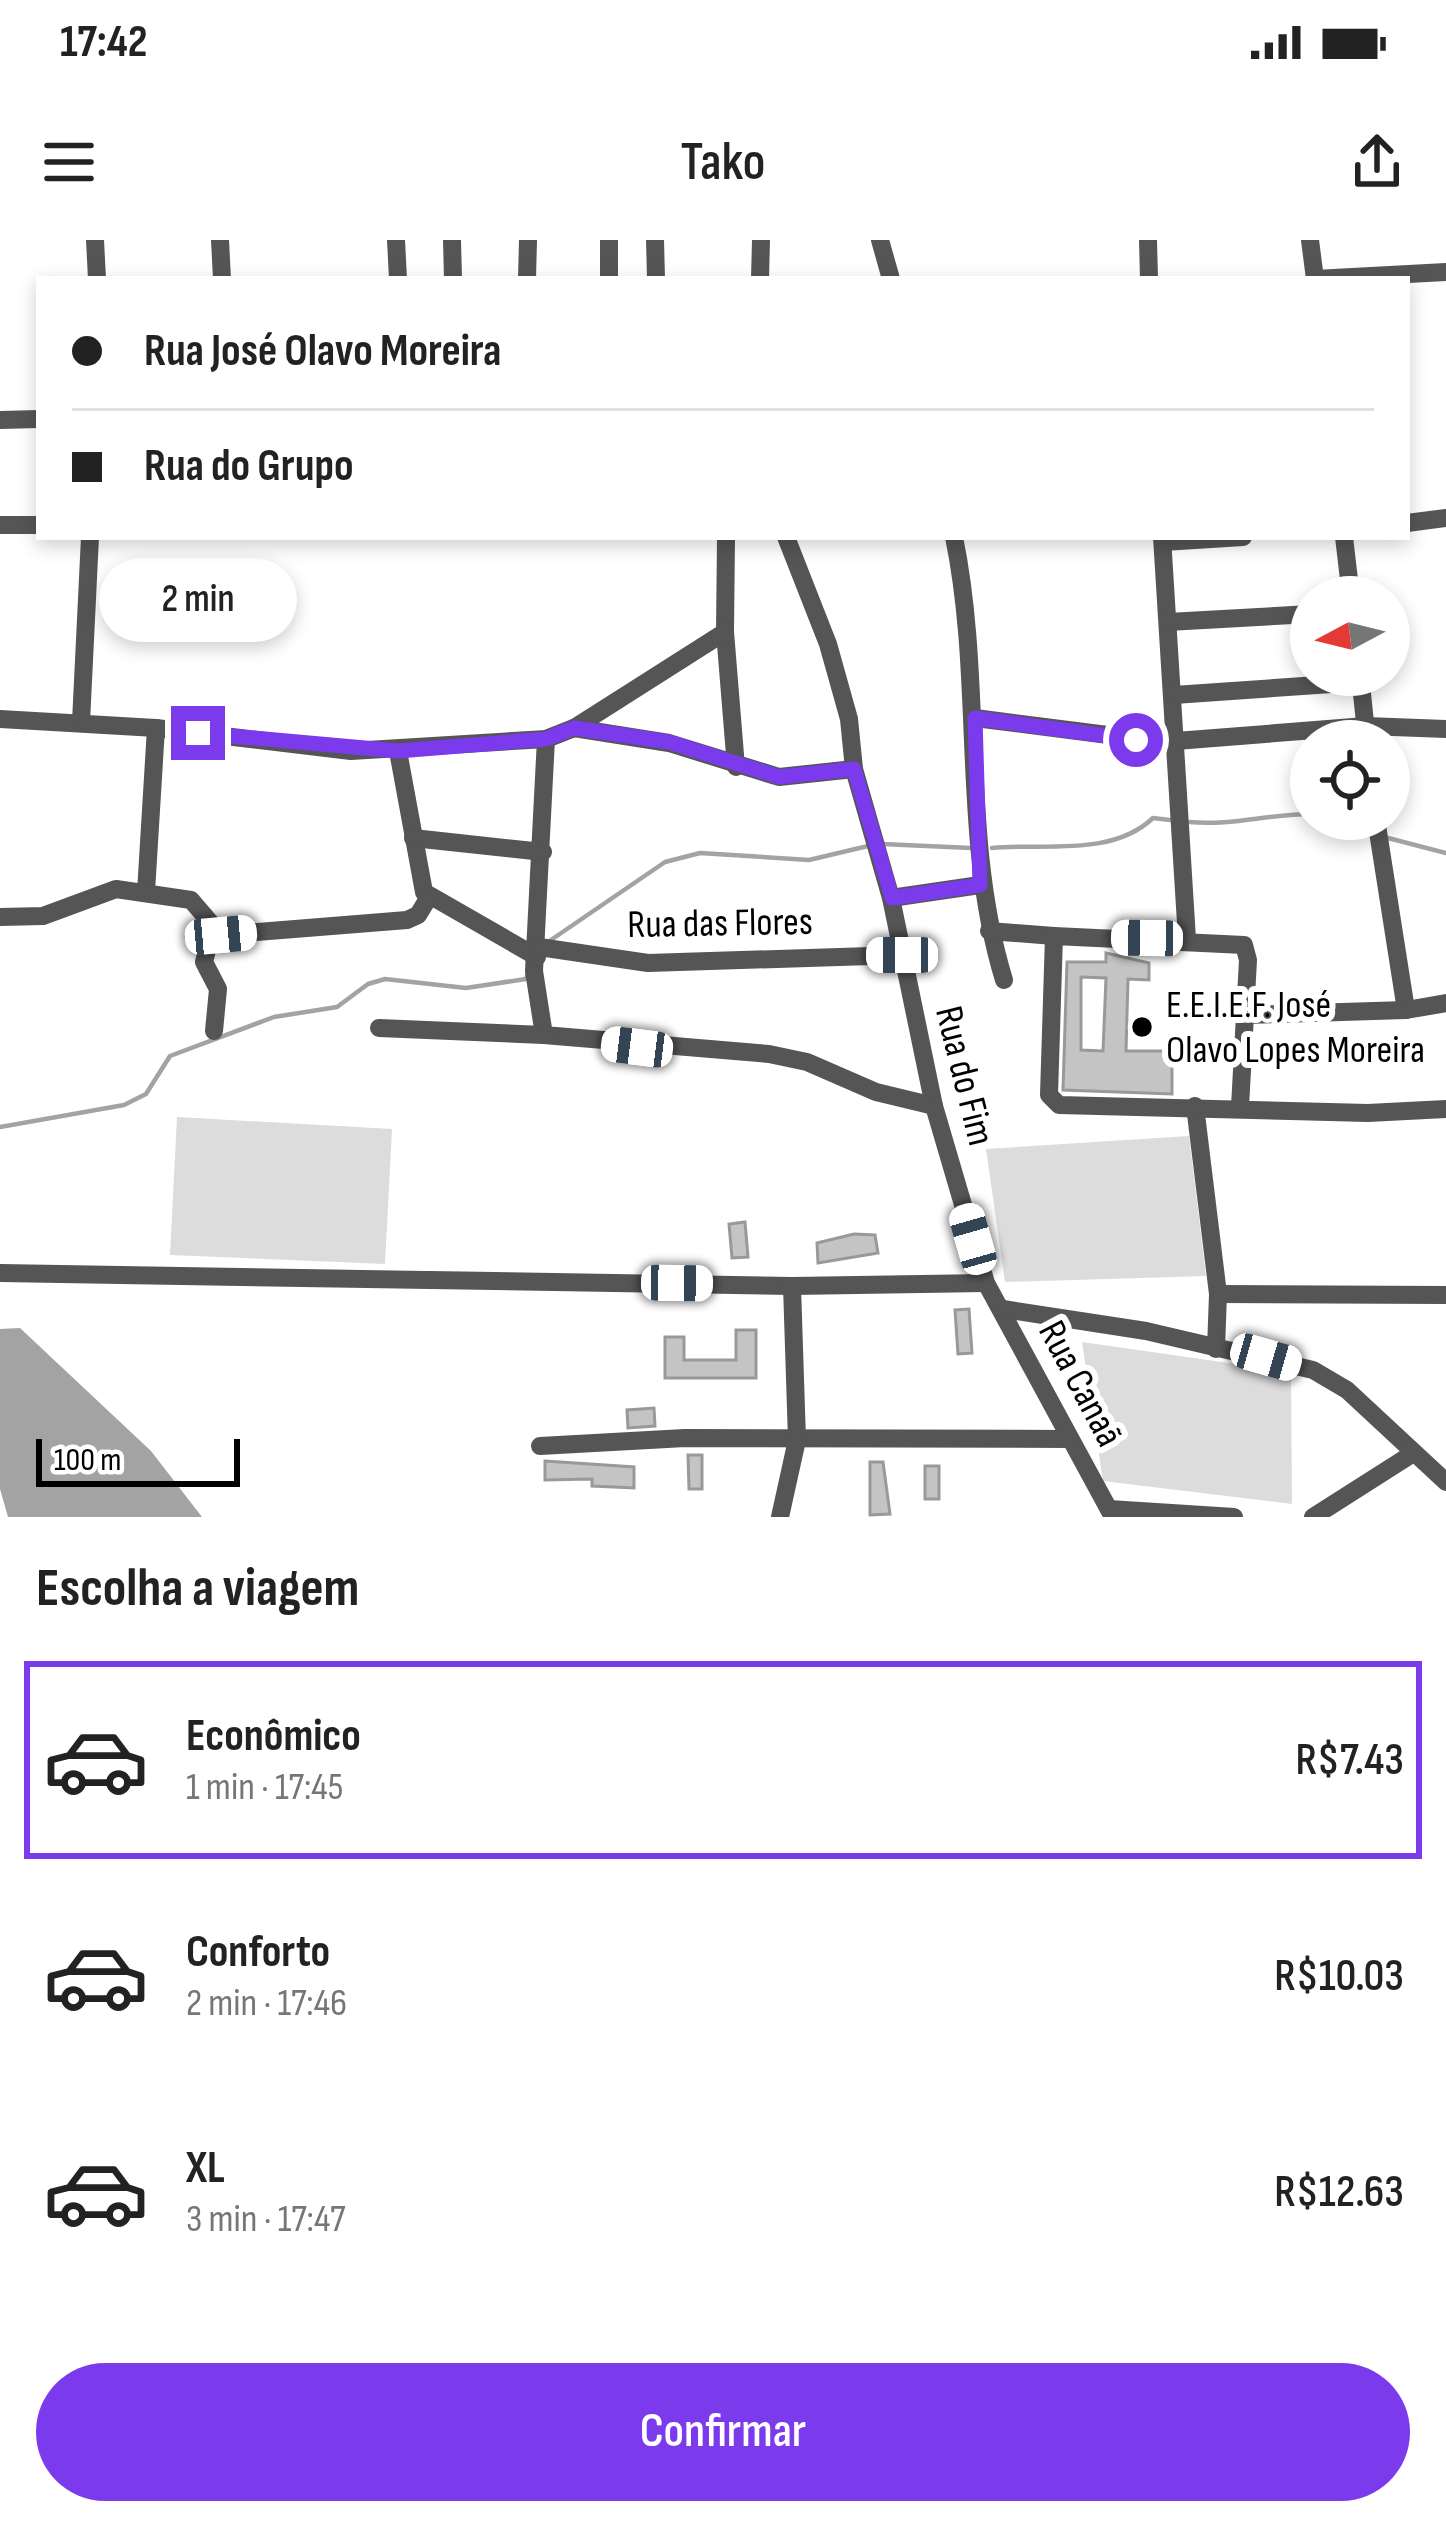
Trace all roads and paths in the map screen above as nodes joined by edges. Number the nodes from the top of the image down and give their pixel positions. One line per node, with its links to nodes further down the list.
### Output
1 (95, 240): 13 (street)
2 (220, 240): 14 (street)
3 (396, 240): 15 (street)
4 (452, 240): 16 (street)
5 (528, 240): 17 (street)
6 (609, 240): 18 (street)
7 (656, 240): 19 (street)
8 (760, 240): 20 (street)
9 (880, 240): 21 (street)
10 (1148, 240): 22 (street)
11 (1310, 240): 23 (street)
12 (1446, 272): 24 (street)
13 (97, 276)
14 (222, 276)
15 (398, 276)
16 (453, 276)
17 (527, 276)
18 (609, 276)
19 (656, 276)
20 (760, 276)
21 (890, 276)
22 (1150, 276)
23 (1315, 276)
24 (1371, 276)
25 (36, 419): 26 (street)
26 (0, 420)
27 (1446, 518): 28 (street)
28 (1410, 523)
29 (0, 525): 30 (street)
30 (36, 525)
31 (90, 540): 45 (street)
32 (726, 540): 40 (street)
33 (787, 540): 55 (street, Rua do Fim)
34 (955, 540): 43 (street)
35 (1162, 540): 39 (street)
36 (1344, 540): 37 (street)
37 (1349, 576)
38 (1290, 615): 39 (street)
39 (1168, 622): 42 (street)
40 (725, 632): 47 (street); 54 (street)
41 (1290, 684): 42 (street)
42 (1174, 695): 52 (street)
43 (975, 718): 52 (street); 59 (street)
44 (0, 719): 45 (street)
45 (81, 722): 46 (street)
46 (156, 728): 53 (street); 60 (street)
47 (574, 728): 51 (street); 54 (street)
48 (1446, 729): 49 (street)
49 (1410, 731)
50 (1290, 736): 52 (street)
51 (546, 739): 53 (street); 58 (street)
52 (1177, 741): 67 (street)
53 (398, 751): 56 (street)
54 (736, 767): 55 (street)
55 (854, 769): 62 (street, Rua do Fim)
56 (413, 838): 58 (street); 61 (street)
57 (1378, 840): 72 (street)
58 (543, 852): 68 (street)
59 (980, 885): 62 (street); 65 (street)
60 (146, 892): 63 (street); 64 (street)
61 (429, 897): 64 (street); 68 (street, Rua das Flores)
62 (892, 898): 69 (street, Rua do Fim)
63 (0, 917)
64 (212, 930): 75 (street)
65 (989, 932): 66 (street); 70 (street)
66 (1054, 936): 67 (street); 78 (street)
67 (1187, 939): 73 (street)
68 (534, 951): 69 (street, Rua das Flores); 76 (street)
69 (902, 955): 77 (street, Rua do Fim)
70 (1004, 980)
71 (1446, 1004): 72 (street)
72 (1406, 1010): 73 (street)
73 (1245, 1016): 79 (street)
74 (379, 1028): 76 (street)
75 (214, 1031)
76 (544, 1035): 77 (street)
77 (934, 1106): 82 (street, Rua do Fim)
78 (1196, 1106): 79 (street); 84 (street)
79 (1240, 1107): 80 (street)
80 (1446, 1109)
81 (0, 1273): 83 (street)
82 (986, 1283): 83 (street); 86 (street, Rua Canaã)
83 (792, 1286): 88 (street)
84 (1219, 1294): 85 (street); 87 (street)
85 (1446, 1295)
86 (1003, 1309): 87 (street); 89 (street, Rua Canaã)
87 (1216, 1349): 91 (street)
88 (797, 1439): 89 (street); 90 (street); 94 (street)
89 (1070, 1439): 93 (street, Rua Canaã)
90 (540, 1446)
91 (1412, 1454): 92 (street); 96 (street)
92 (1446, 1482)
93 (1111, 1513): 95 (street)
94 (780, 1517)
95 (1234, 1517)
96 (1313, 1517)

